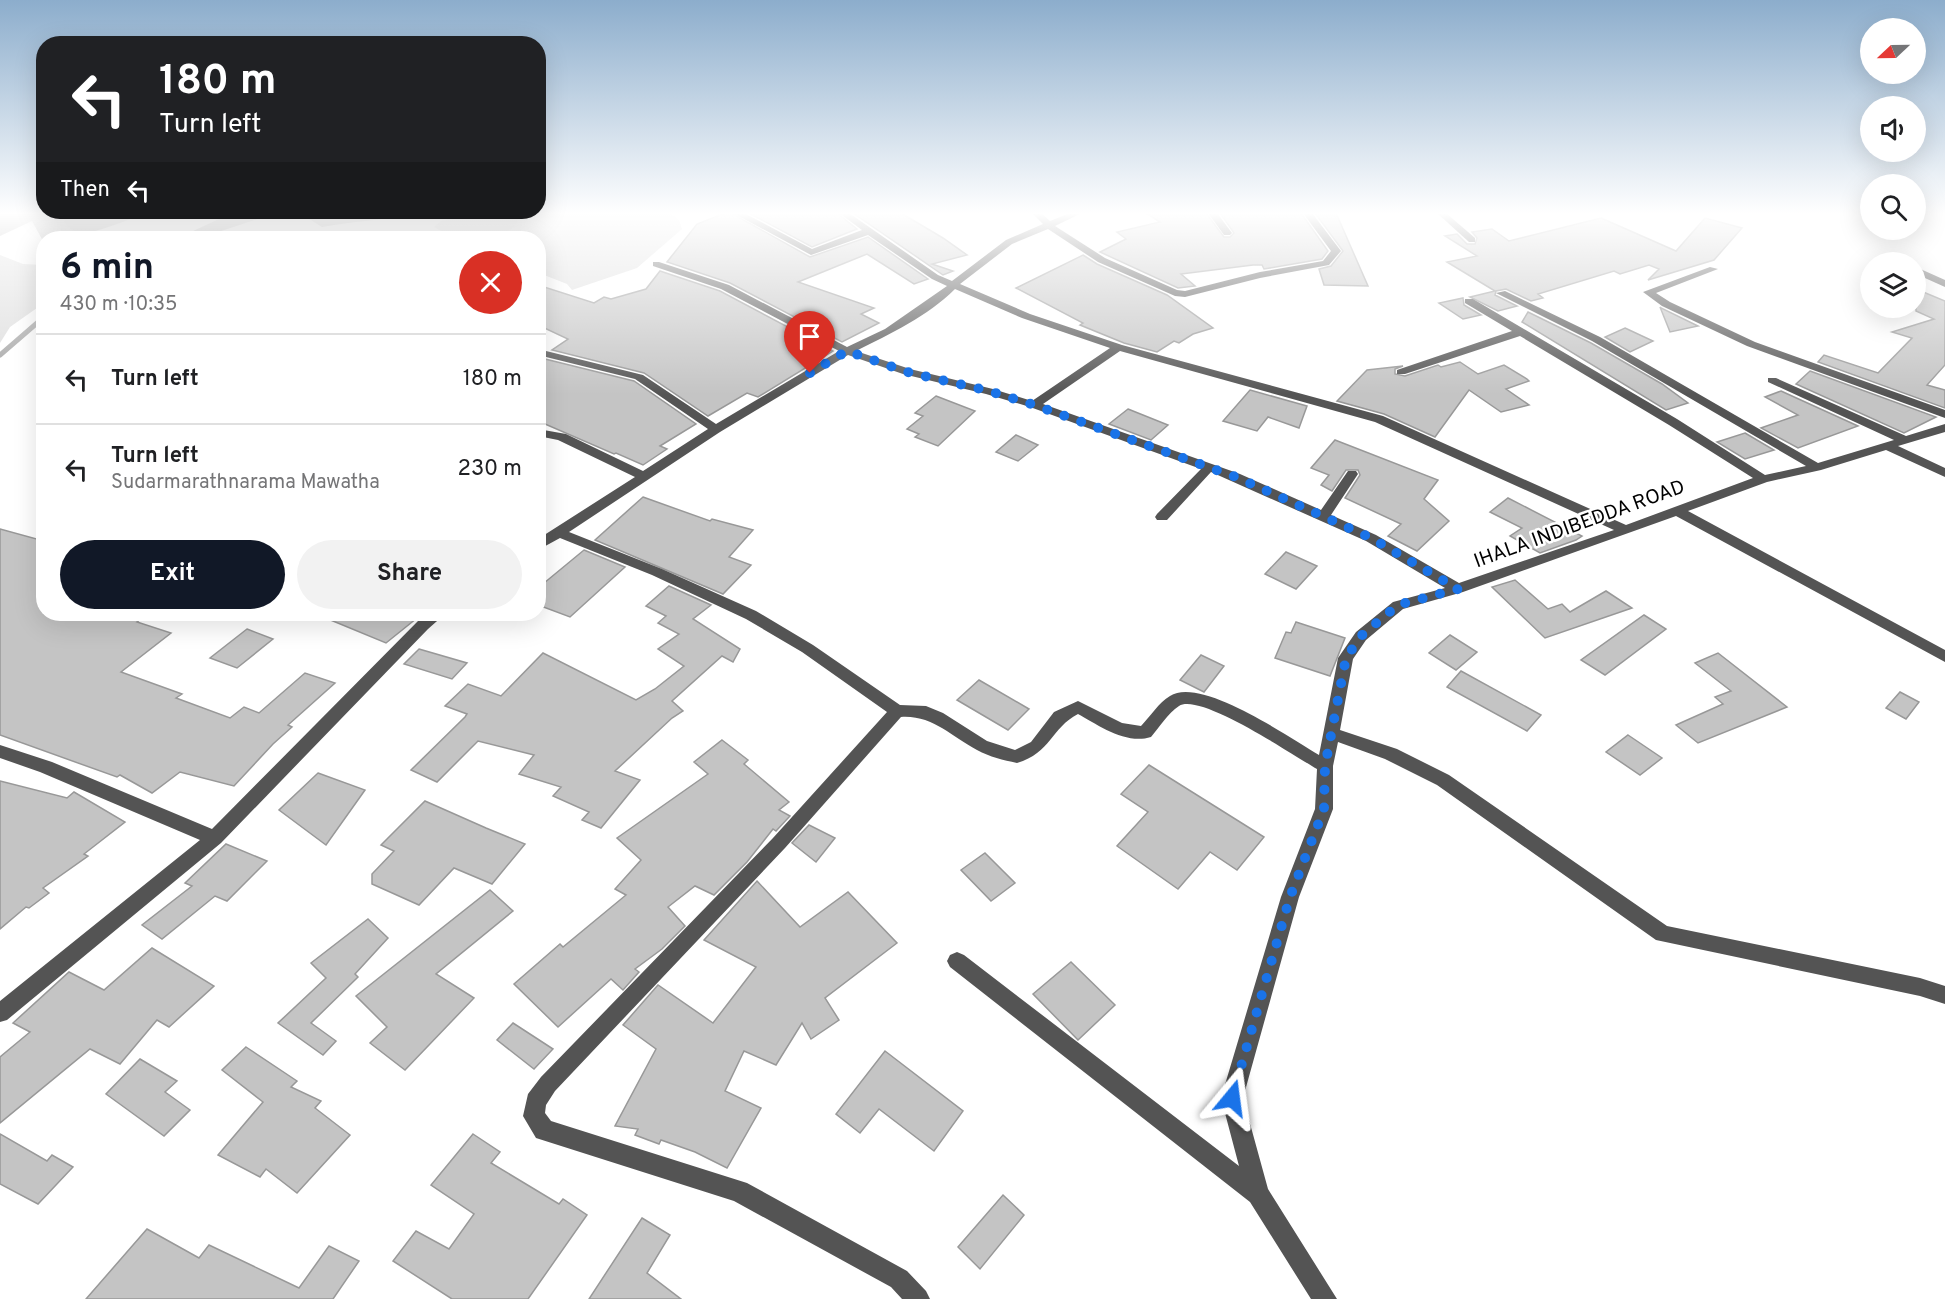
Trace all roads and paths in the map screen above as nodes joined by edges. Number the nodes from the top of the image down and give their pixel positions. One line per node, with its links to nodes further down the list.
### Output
1 (685, 274): 14 (street)
2 (930, 274): 8 (street)
3 (967, 274): 8 (street)
4 (1129, 274): 5 (street)
5 (1262, 274)
6 (1700, 274): 19 (street)
7 (1926, 275): 9 (street)
8 (953, 284): 13 (street); 14 (street)
9 (1945, 284)
10 (1501, 293): 25 (street)
11 (1469, 302): 12 (street)
12 (1520, 332): 16 (street); 30 (street)
13 (1118, 347): 18 (street); 34 (street)
14 (847, 351): 18 (street); 21 (street)
15 (546, 354): 21 (street)
16 (1401, 372)
17 (1772, 380): 23 (street)
18 (1034, 405): 26 (street)
19 (1945, 414)
20 (1945, 428): 23 (street, IHALA INDIBEDDA ROAD)
21 (716, 429): 29 (street)
22 (546, 434): 29 (street)
23 (1905, 440): 24 (street, IHALA INDIBEDDA ROAD)
24 (1886, 445): 25 (street, IHALA INDIBEDDA ROAD); 27 (street)
25 (1817, 467): 30 (street, IHALA INDIBEDDA ROAD)
26 (1208, 468): 32 (street); 33 (street)
27 (1945, 473)
28 (1352, 474): 32 (street)
29 (646, 477): 35 (street)
30 (1763, 479): 31 (street, IHALA INDIBEDDA ROAD)
31 (1676, 510): 34 (street, IHALA INDIBEDDA ROAD); 39 (street)
32 (1324, 516): 37 (street)
33 (1162, 517)
34 (1626, 530): 37 (street, IHALA INDIBEDDA ROAD)
35 (560, 533): 36 (street); 40 (street)
36 (546, 541)
37 (1458, 589): 41 (street, IHALA INDIBEDDA ROAD)
38 (428, 621): 44 (street)
39 (1945, 657)
40 (897, 711): 43 (street); 50 (street)
41 (1333, 734): 43 (street, IHALA INDIBEDDA ROAD); 46 (street)
42 (0, 751): 44 (street)
43 (1325, 766): 48 (street, IHALA INDIBEDDA ROAD)
44 (216, 838): 47 (street)
45 (957, 961): 48 (street)
46 (1945, 995)
47 (0, 1013)
48 (1258, 1194): 49 (street, IHALA INDIBEDDA ROAD)
49 (1320, 1297)
50 (918, 1299)

